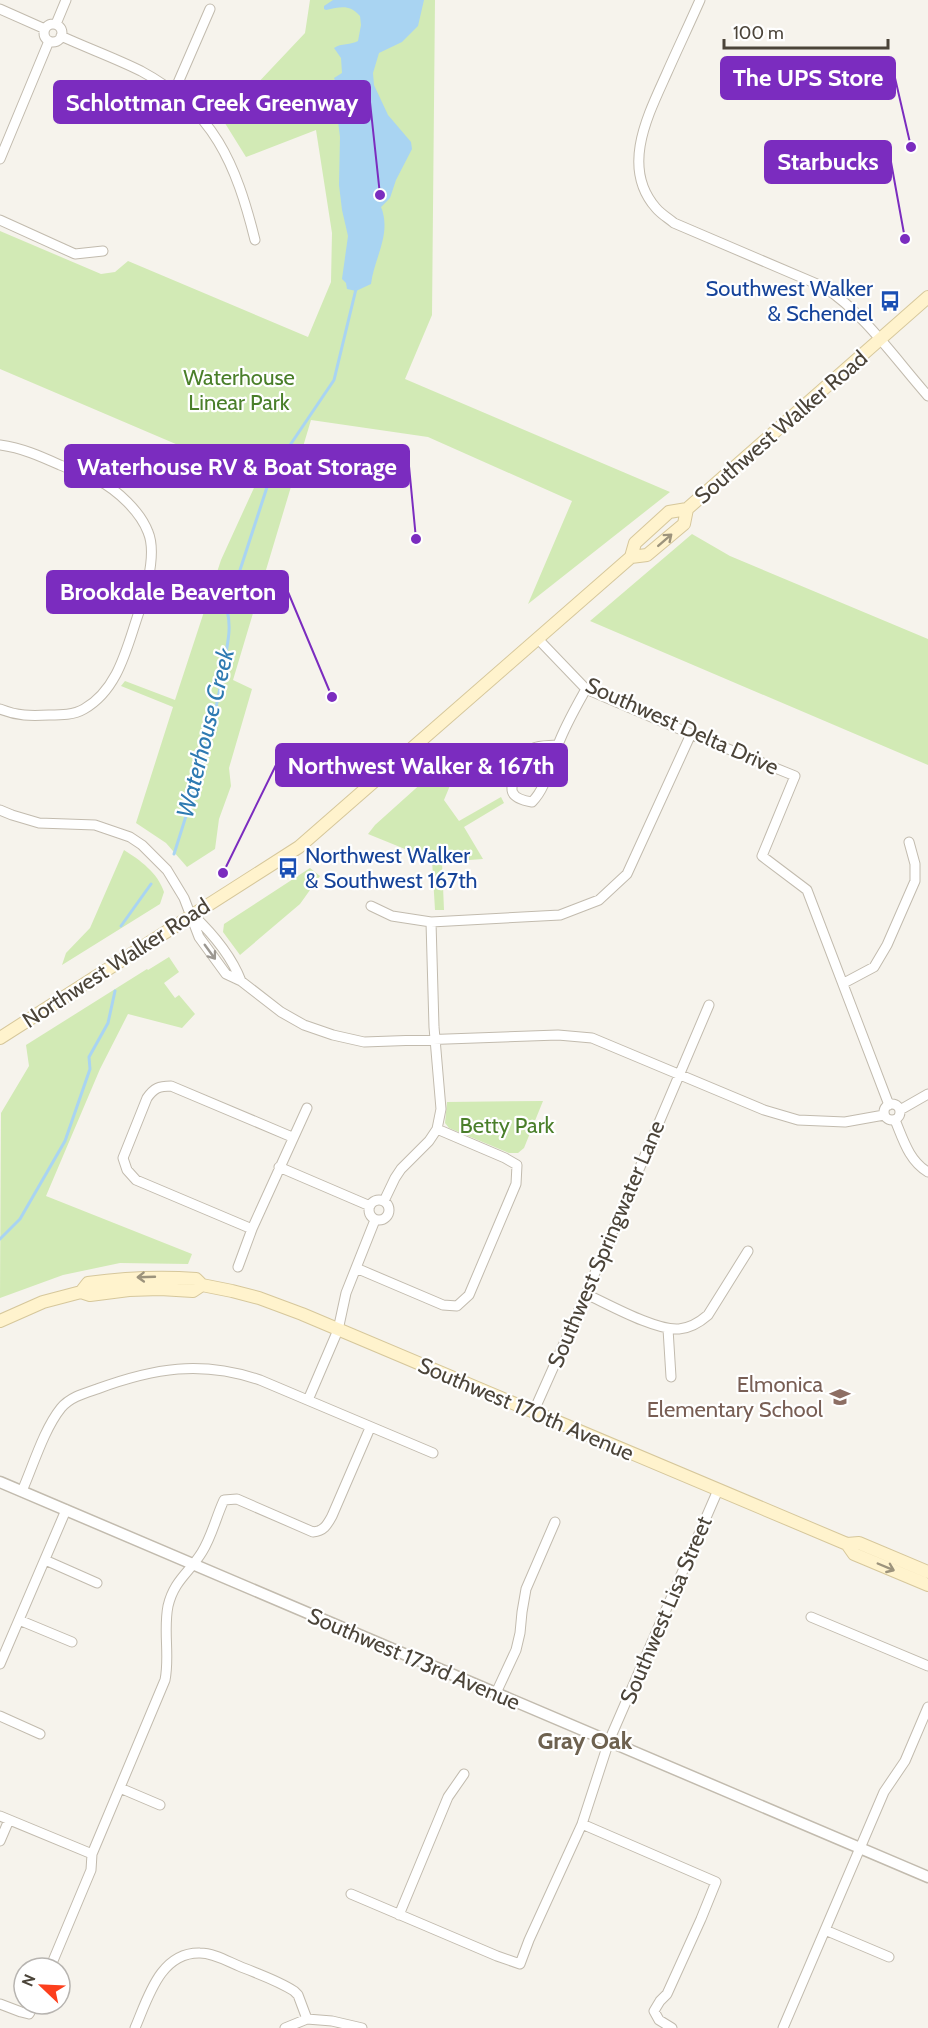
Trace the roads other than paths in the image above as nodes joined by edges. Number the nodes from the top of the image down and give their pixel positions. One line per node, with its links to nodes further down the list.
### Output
1 (66, 0): 5 (street)
2 (700, 0): 15 (street)
3 (0, 9): 6 (street)
4 (210, 9): 9 (street)
5 (56, 24): 6 (street); 7 (street)
6 (45, 29): 8 (street)
7 (61, 36): 8 (street); 9 (street)
8 (49, 41): 10 (street)
9 (174, 92): 12 (street)
10 (0, 159)
11 (0, 220): 13 (street)
12 (255, 240)
13 (103, 251)
14 (928, 297): 15 (main road, Southwest Walker Road)
15 (880, 341): 16 (street); 18 (main road, Southwest Walker Road)
16 (928, 396)
17 (0, 445): 22 (street)
18 (687, 508): 19 (main road, Southwest Walker Road); 19 (main road, Southwest Walker Road, one-way to 18)
19 (631, 557): 20 (main road, Southwest Walker Road)
20 (538, 639): 21 (street, Southwest Delta Drive); 28 (main road, Northwest Walker Road)
21 (586, 688): 23 (street, Southwest Delta Drive); 24 (street)
22 (0, 709)
23 (691, 734): 29 (street); 30 (street, Southwest Delta Drive)
24 (557, 746): 24 (street)
25 (0, 810): 28 (street)
26 (909, 842): 30 (street)
27 (370, 906): 29 (street)
28 (192, 914): 32 (main road, Northwest Walker Road); 33 (street)
29 (431, 922): 33 (street)
30 (844, 983): 36 (street, Southwest Delta Drive)
31 (710, 1005): 34 (street, Southwest Springwater Lane)
32 (0, 1038)
33 (435, 1040): 34 (street); 41 (street)
34 (679, 1074): 39 (street); 52 (street, Southwest Springwater Lane)
35 (928, 1094): 38 (street)
36 (889, 1105): 38 (street); 39 (street)
37 (307, 1108): 42 (street)
38 (900, 1110): 40 (street)
39 (884, 1115): 40 (street)
40 (895, 1120): 44 (street)
41 (437, 1129): 45 (street); 51 (street)
42 (292, 1137): 43 (street); 48 (street)
43 (279, 1167): 46 (street); 48 (street)
44 (928, 1172)
45 (384, 1201): 46 (street); 47 (street)
46 (370, 1206): 47 (street)
47 (375, 1220): 51 (street)
48 (252, 1229): 50 (street)
49 (748, 1251): 54 (street)
50 (238, 1267)
51 (356, 1268): 55 (street)
52 (586, 1294): 54 (street); 58 (street, Southwest Springwater Lane)
53 (0, 1321): 55 (main road, Southwest 170th Avenue)
54 (668, 1329): 56 (street)
55 (338, 1330): 57 (street); 58 (main road, Southwest 170th Avenue)
56 (672, 1377)
57 (308, 1400): 59 (street); 63 (street)
58 (533, 1413): 62 (main road, Southwest 170th Avenue)
59 (370, 1428): 60 (street); 68 (street)
60 (433, 1454)
61 (0, 1482): 63 (street, Southwest 173rd Avenue)
62 (718, 1490): 66 (main road, Southwest 170th Avenue); 81 (street, Southwest Lisa Street)
63 (22, 1491): 64 (street, Southwest 173rd Avenue)
64 (66, 1510): 67 (street); 68 (street, Southwest 173rd Avenue)
65 (555, 1522): 77 (street)
66 (848, 1544): 69 (main road, Southwest 170th Avenue); 71 (main road, Southwest 170th Avenue, one-way to 71)
67 (45, 1560): 70 (street); 73 (street)
68 (193, 1565): 77 (street, Southwest 173rd Avenue); 83 (street)
69 (928, 1572)
70 (97, 1583)
71 (928, 1586)
72 (812, 1617): 76 (street)
73 (19, 1620): 74 (street); 75 (street)
74 (72, 1642)
75 (0, 1664)
76 (928, 1666)
77 (496, 1693): 81 (street, Southwest 173rd Avenue)
78 (928, 1707): 88 (street)
79 (0, 1716): 80 (street)
80 (40, 1734)
81 (609, 1741): 86 (street, Southwest Lisa Street); 88 (street, Southwest 173rd Avenue)
82 (464, 1774): 92 (street)
83 (120, 1788): 84 (street); 89 (street)
84 (160, 1804)
85 (4, 1818): 87 (street); 89 (street)
86 (582, 1824): 92 (street, Southwest Lisa Street); 100 (street)
87 (0, 1841)
88 (860, 1848): 90 (street, Southwest 173rd Avenue); 93 (street)
89 (92, 1854): 94 (street)
90 (928, 1877)
91 (351, 1894): 92 (street)
92 (399, 1915)
93 (825, 1930): 95 (street); 101 (street)
94 (55, 1956)
95 (889, 1957)
96 (307, 2019): 97 (street); 98 (street); 99 (street)
97 (135, 2028)
98 (285, 2028)
99 (362, 2028)
100 (672, 2028)
101 (783, 2028)

